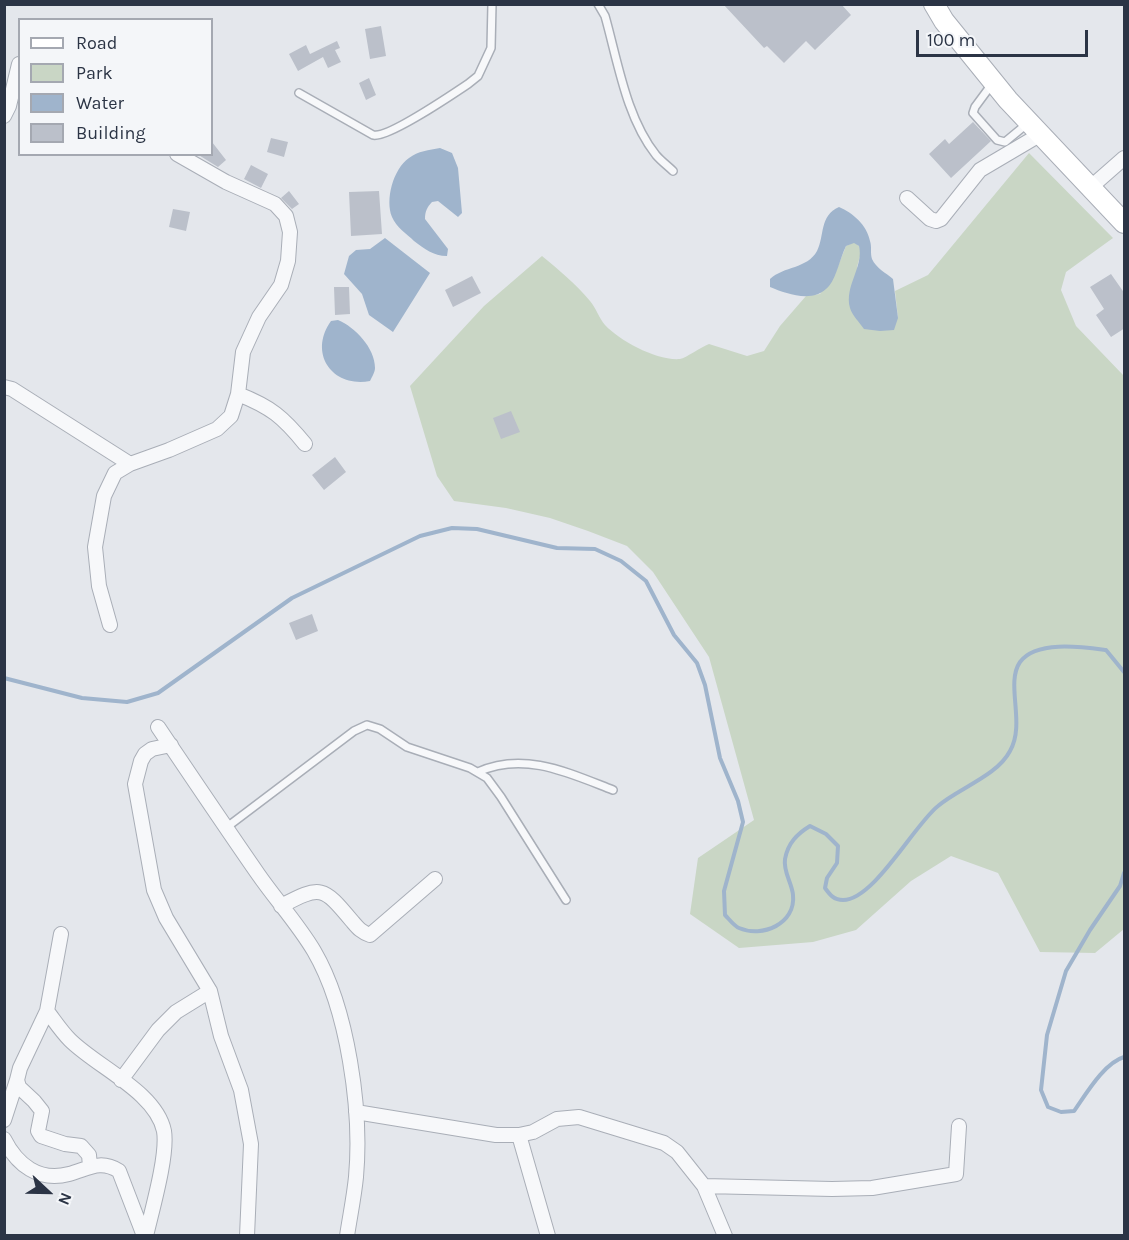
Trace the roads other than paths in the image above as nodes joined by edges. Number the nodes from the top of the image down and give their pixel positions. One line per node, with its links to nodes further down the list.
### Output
1 (492, 4): 6 (lane)
2 (598, 4): 11 (lane)
3 (934, 4): 5 (main road)
4 (18, 68): 7 (street)
5 (993, 82): 8 (main road); 8 (lane)
6 (299, 93)
7 (4, 116)
8 (1035, 128): 12 (main road); 13 (street)
9 (180, 156): 16 (street)
10 (1125, 158): 12 (street)
11 (673, 171)
12 (1091, 187): 14 (main road)
13 (907, 198)
14 (1125, 223)
15 (4, 387): 18 (street)
16 (238, 394): 17 (street); 18 (street)
17 (305, 444)
18 (130, 464): 19 (street)
19 (110, 625)
20 (158, 727): 21 (street)
21 (171, 745): 24 (street); 29 (street)
22 (478, 772): 23 (lane); 24 (lane); 26 (lane)
23 (613, 790)
24 (227, 827): 27 (street)
25 (435, 879): 27 (street)
26 (566, 900)
27 (281, 906): 33 (street)
28 (61, 934): 30 (street)
29 (210, 991): 32 (street); 41 (street)
30 (47, 1011): 31 (street); 32 (street)
31 (17, 1080): 34 (street); 38 (street)
32 (121, 1080): 40 (street)
33 (356, 1112): 36 (street); 42 (street)
34 (4, 1120)
35 (959, 1126): 39 (street)
36 (519, 1135): 39 (street); 43 (street)
37 (4, 1139): 38 (street)
38 (90, 1166): 40 (street)
39 (704, 1186): 44 (street)
40 (145, 1236)
41 (247, 1236)
42 (347, 1236)
43 (548, 1236)
44 (725, 1236)

